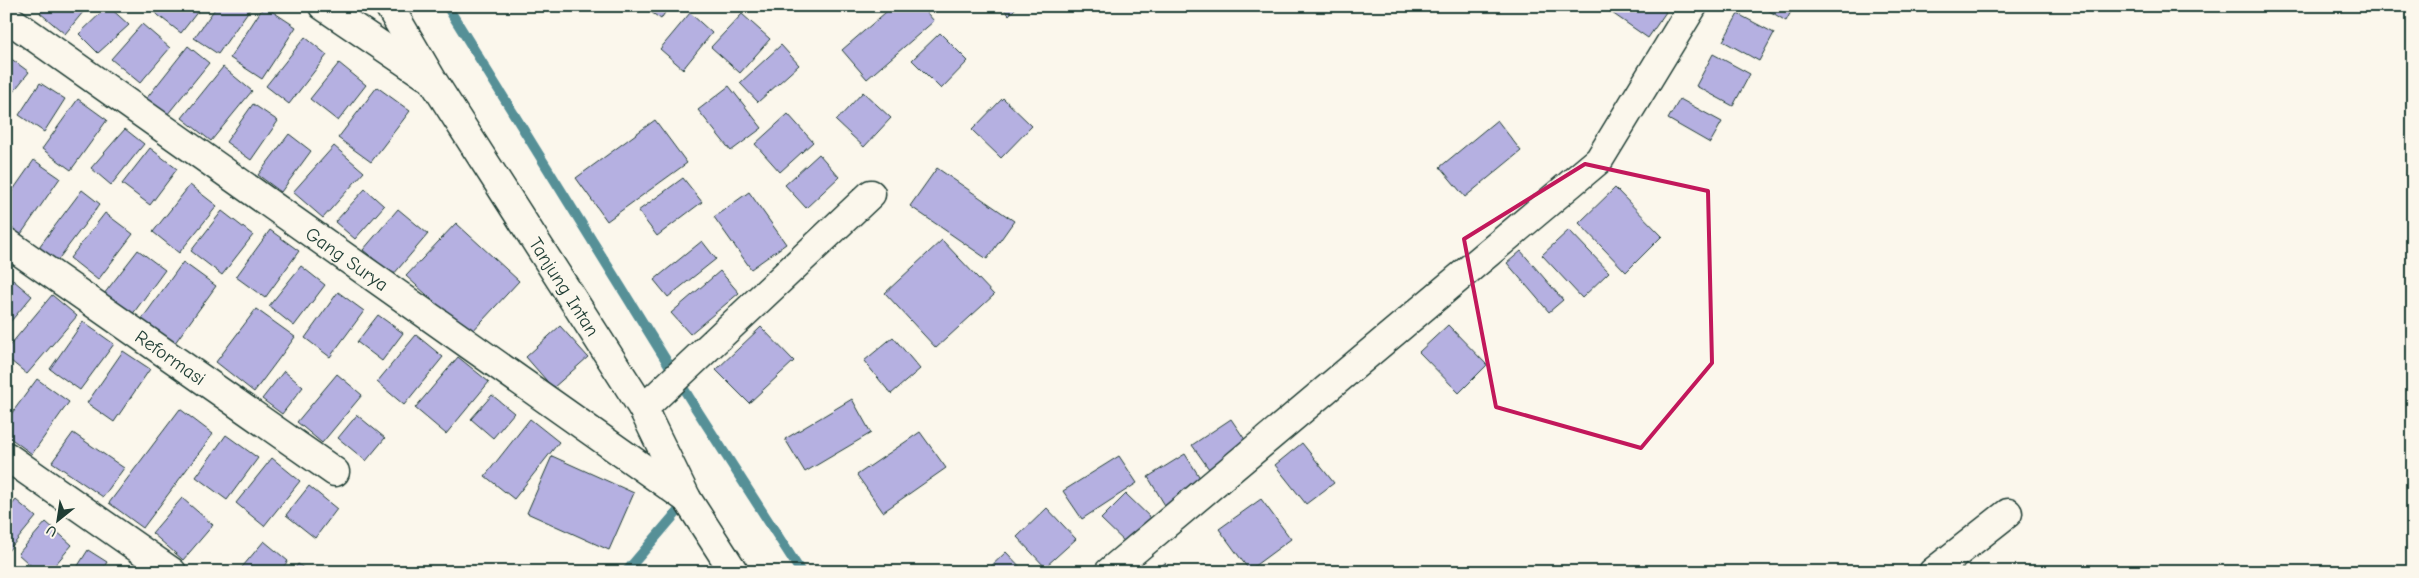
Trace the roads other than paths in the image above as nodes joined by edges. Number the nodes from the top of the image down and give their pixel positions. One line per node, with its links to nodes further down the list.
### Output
1 (324, 6): 5 (street)
2 (388, 6): 5 (street, Tanjung Intan)
3 (1693, 6): 15 (street)
4 (6, 17): 11 (street, Gang Surya)
5 (434, 81): 8 (street, Tanjung Intan)
6 (871, 194): 8 (street)
7 (6, 242): 10 (street, Reformasi)
8 (652, 401): 11 (street, Tanjung Intan)
9 (6, 456): 13 (street)
10 (336, 472)
11 (687, 499): 14 (street, Tanjung Intan)
12 (2008, 513): 16 (street)
13 (172, 572)
14 (734, 572)
15 (1109, 572)
16 (1933, 572)

